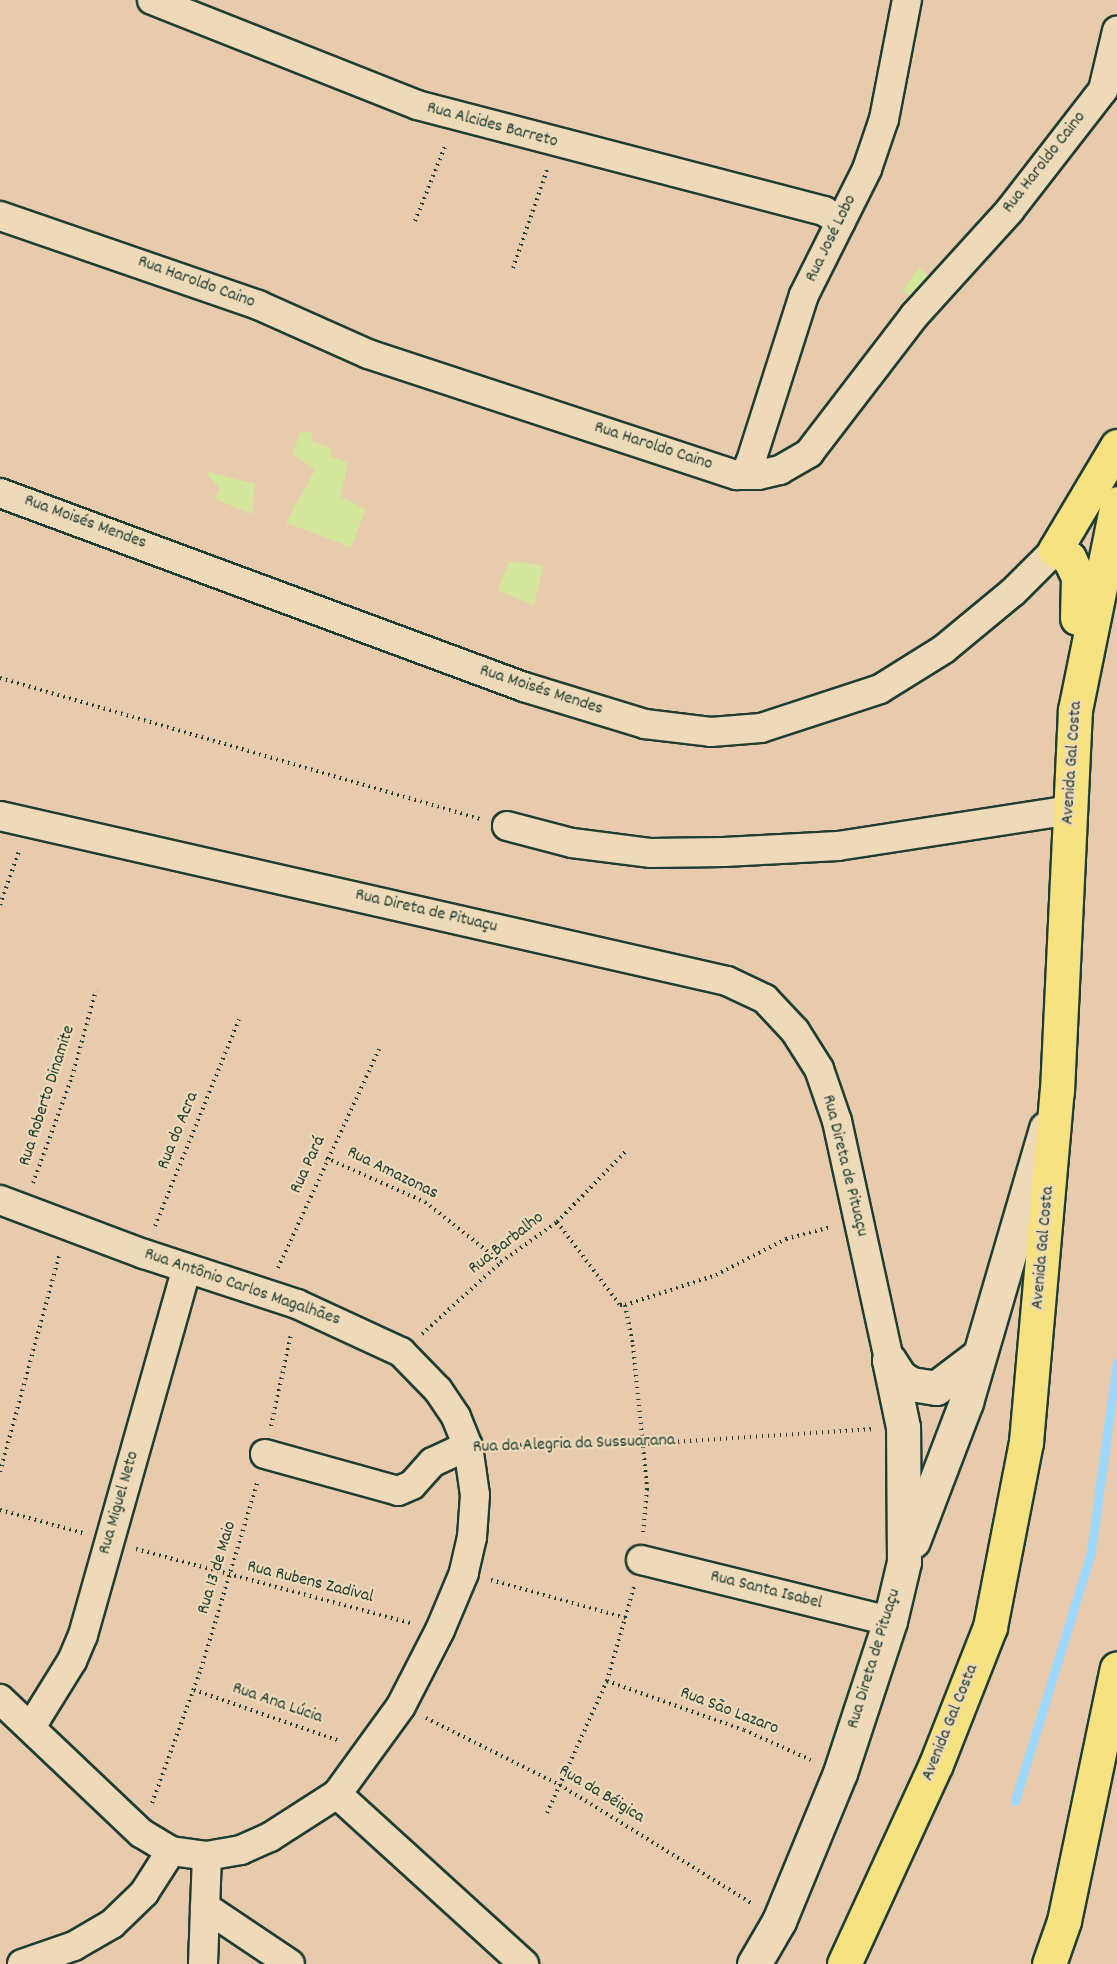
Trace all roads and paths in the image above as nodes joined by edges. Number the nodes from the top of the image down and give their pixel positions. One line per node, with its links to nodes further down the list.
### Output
1 (152, 0): 4 (street, Rua Alcides Barreto)
2 (908, 0): 8 (street, Rua José Lobo)
3 (1117, 32): 11 (street, Rua Haroldo Caino)
4 (456, 117): 5 (street, Rua Alcides Barreto); 7 (path)
5 (551, 143): 8 (street, Rua Alcides Barreto); 9 (path)
6 (0, 216): 11 (street, Rua Haroldo Caino)
7 (414, 221)
8 (841, 222): 11 (street, Rua José Lobo)
9 (513, 268)
10 (1117, 446): 14 (main road)
11 (758, 475)
12 (0, 493): 14 (street, Rua Moisés Mendes)
13 (1117, 503): 16 (main road, Avenida Gal Costa)
14 (1055, 550): 16 (main road)
15 (0, 678): 20 (path)
16 (1075, 710): 17 (main road, Avenida Gal Costa)
17 (1070, 810): 20 (street); 25 (main road, Avenida Gal Costa)
18 (0, 816): 19 (street, Rua Direta de Pituaçu)
19 (28, 825): 21 (path); 29 (street, Rua Direta de Pituaçu)
20 (507, 826)
21 (0, 904)
22 (96, 990): 28 (path, Rua Roberto Dinamite)
23 (239, 1018): 32 (path, Rua do Acra)
24 (379, 1049): 27 (path, Rua Pará)
25 (1057, 1091): 39 (street); 76 (main road, Avenida Gal Costa)
26 (625, 1152): 30 (path, Rua Barbalho)
27 (326, 1158): 33 (path, Rua Amazonas); 35 (path, Rua Pará)
28 (12, 1204): 31 (street, Rua Antônio Carlos Magalhães)
29 (858, 1221): 37 (path); 40 (street, Rua Direta de Pituaçu)
30 (557, 1222): 33 (path, Rua Barbalho); 37 (path)
31 (67, 1227): 32 (street, Rua Antônio Carlos Magalhães); 45 (path)
32 (144, 1254): 34 (street, Rua Antônio Carlos Magalhães)
33 (501, 1262): 38 (path, Rua Barbalho)
34 (187, 1268): 35 (street, Rua Antônio Carlos Magalhães); 47 (street, Rua Miguel Neto)
35 (267, 1293): 36 (street, Rua Antônio Carlos Magalhães)
36 (297, 1304): 38 (street, Rua Antônio Carlos Magalhães); 44 (path, Rua 13 de Maio)
37 (625, 1305): 42 (path)
38 (401, 1352): 43 (street, Rua Antônio Carlos Magalhães)
39 (978, 1356): 40 (street); 49 (street)
40 (889, 1360): 41 (street, Rua Direta de Pituaçu)
41 (903, 1427): 42 (path, Rua da Alegria da Sussuarana); 49 (street, Rua Direta de Pituaçu)
42 (642, 1444): 43 (path, Rua da Alegria da Sussuarana); 48 (path)
43 (468, 1446): 44 (street, Rua da Alegria da Sussuarana); 50 (street, Rua Antônio Carlos Magalhães)
44 (265, 1454): 51 (path, Rua 13 de Maio)
45 (0, 1472)
46 (0, 1510): 47 (path, Rua Rubens Zadival)
47 (109, 1541): 51 (path, Rua Rubens Zadival); 60 (street, Rua Miguel Neto)
48 (641, 1560): 52 (path); 53 (street, Rua Santa Isabel)
49 (904, 1562): 53 (street, Rua Direta de Pituaçu)
50 (464, 1573): 52 (path); 54 (street, Rua Antônio Carlos Magalhães)
51 (230, 1576): 54 (path, Rua Rubens Zadival); 57 (path, Rua 13 de Maio)
52 (626, 1618): 56 (path)
53 (890, 1621): 62 (street, Rua Direta de Pituaçu)
54 (440, 1630): 59 (street, Rua Antônio Carlos Magalhães)
55 (1117, 1668): 77 (main road)
56 (607, 1681): 62 (path, Rua São Lazaro); 63 (path)
57 (194, 1690): 61 (path, Rua Ana Lúcia); 66 (path, Rua 13 de Maio)
58 (0, 1699): 60 (street, Rua Antônio Carlos Magalhães)
59 (401, 1706): 63 (path, Rua da Béigica); 64 (street, Rua Antônio Carlos Magalhães)
60 (31, 1727): 66 (street, Rua Antônio Carlos Magalhães)
61 (351, 1744)
62 (840, 1773): 70 (street, Rua Direta de Pituaçu)
63 (560, 1785): 65 (path); 70 (path, Rua da Béigica)
64 (337, 1794): 68 (street, Rua Antônio Carlos Magalhães); 74 (street)
65 (547, 1813)
66 (141, 1833): 67 (street, Rua Antônio Carlos Magalhães)
67 (171, 1851): 68 (street, Rua Antônio Carlos Magalhães); 71 (street)
68 (207, 1856): 69 (street)
69 (205, 1907): 72 (street); 73 (street)
70 (779, 1921): 75 (street, Rua Direta de Pituaçu)
71 (22, 1964)
72 (202, 1964)
73 (290, 1964)
74 (524, 1964)
75 (754, 1964)
76 (844, 1964)
77 (1049, 1964)

